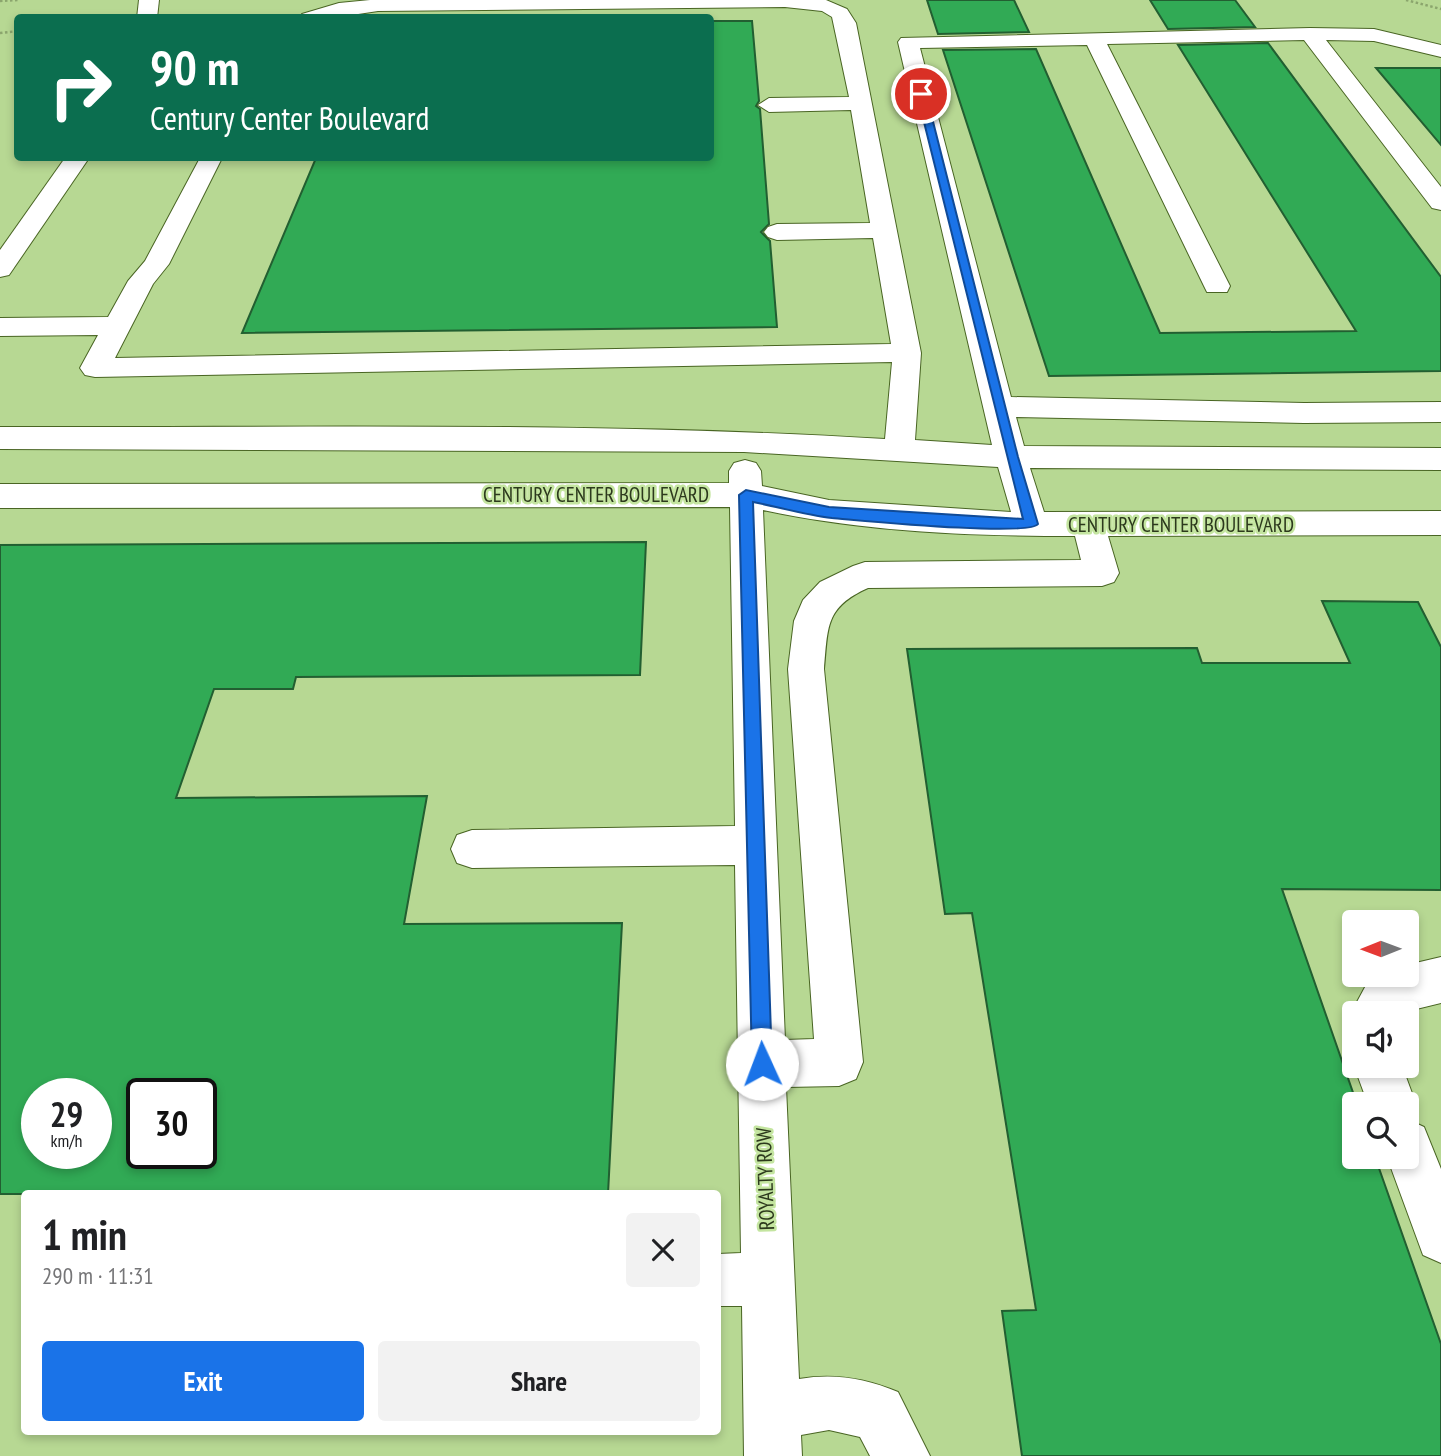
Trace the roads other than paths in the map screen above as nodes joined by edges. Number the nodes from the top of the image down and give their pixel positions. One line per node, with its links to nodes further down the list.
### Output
1 (323, 14): 5 (street)
2 (1310, 34): 3 (street); 4 (street); 9 (street)
3 (1094, 38): 13 (street); 17 (street)
4 (1441, 51)
5 (861, 103): 6 (street); 10 (street)
6 (768, 105)
7 (75, 161): 12 (street)
8 (209, 161): 14 (street)
9 (1441, 203)
10 (885, 230): 11 (street); 16 (street)
11 (777, 232)
12 (0, 269)
13 (1217, 286)
14 (117, 326): 15 (street); 16 (street)
15 (0, 327)
16 (907, 353): 21 (street)
17 (999, 407): 18 (street); 22 (street)
18 (1441, 412)
19 (0, 438): 20 (street)
20 (744, 440): 21 (street); 24 (street, ROYALTY ROW)
21 (899, 452): 22 (street)
22 (1011, 457): 23 (street); 27 (street)
23 (1441, 459)
24 (746, 495): 25 (street, CENTURY CENTER BOULEVARD); 27 (street, CENTURY CENTER BOULEVARD); 29 (street, ROYALTY ROW)
25 (0, 496)
26 (1441, 523): 28 (street, CENTURY CENTER BOULEVARD)
27 (1031, 524): 28 (street, CENTURY CENTER BOULEVARD)
28 (1088, 524): 30 (street)
29 (753, 739): 30 (street); 31 (street, ROYALTY ROW)
30 (811, 740): 35 (street)
31 (756, 845): 32 (street); 35 (street, ROYALTY ROW)
32 (472, 849)
33 (1441, 980): 34 (street)
34 (1381, 1001)
35 (762, 1064): 38 (street, ROYALTY ROW)
36 (1416, 1169): 37 (street)
37 (1441, 1237)
38 (768, 1278): 39 (street); 40 (street, ROYALTY ROW)
39 (721, 1280)
40 (772, 1434): 41 (street)
41 (901, 1456)

